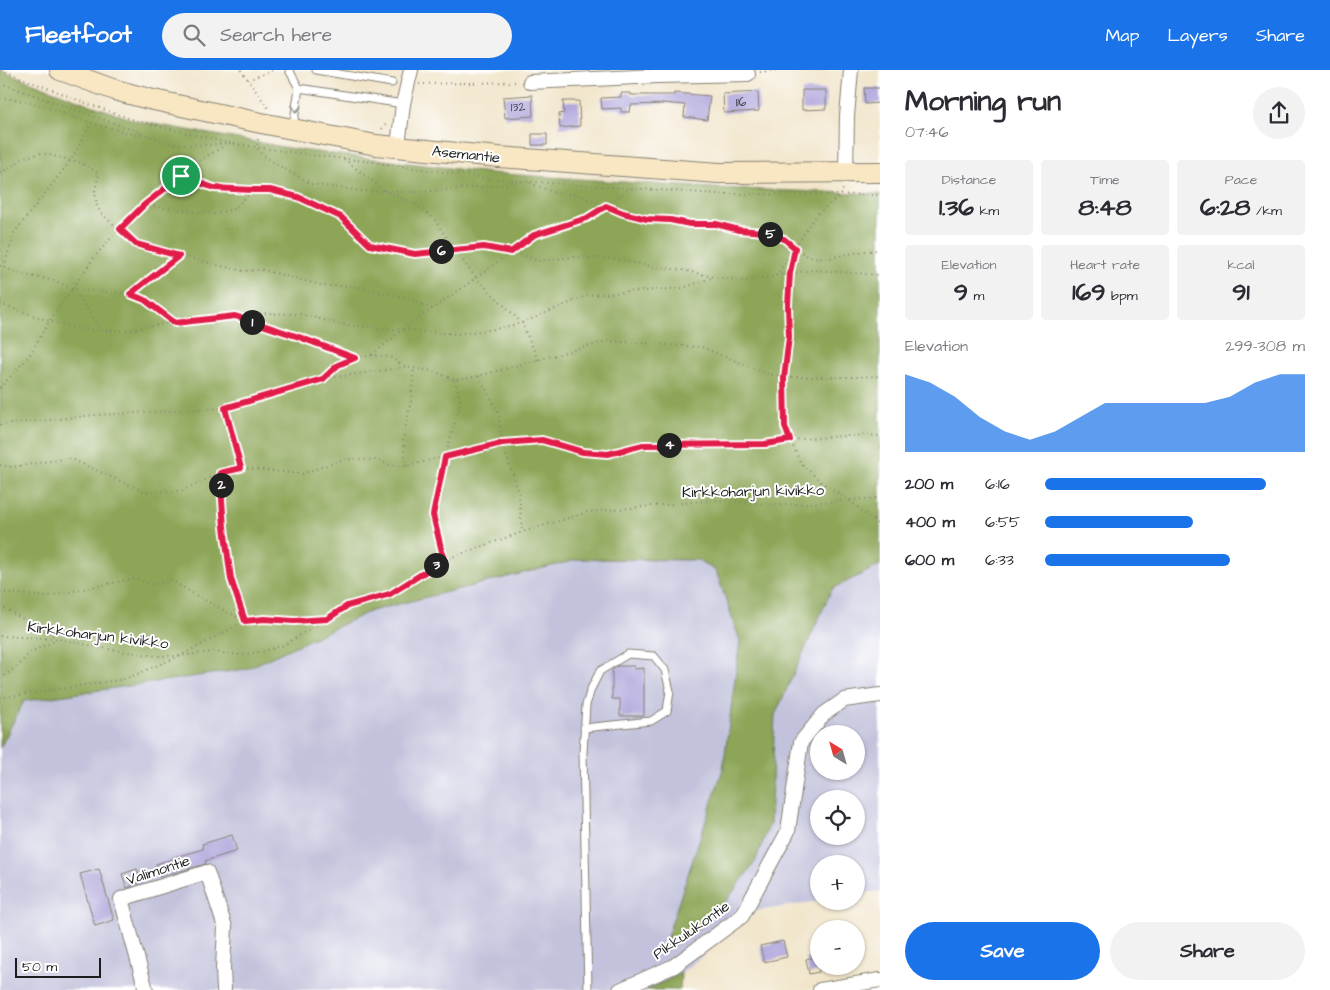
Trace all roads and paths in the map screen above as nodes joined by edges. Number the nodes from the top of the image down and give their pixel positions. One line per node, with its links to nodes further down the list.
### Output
1 (60, 70): 20 (main road, Asemantie)
2 (241, 70): 11 (path)
3 (274, 70): 11 (path)
4 (289, 70): 16 (lane)
5 (316, 70): 12 (lane)
6 (411, 70): 15 (street)
7 (778, 70): 10 (path)
8 (851, 70): 30 (street)
9 (658, 73): 10 (street); 13 (street)
10 (748, 74)
11 (248, 80): 20 (path)
12 (392, 82)
13 (530, 82): 15 (path)
14 (0, 83): 22 (path)
15 (407, 84): 18 (street)
16 (299, 88): 18 (lane); 21 (lane, one-way to 21)
17 (0, 98): 19 (path)
18 (397, 103): 23 (path); 25 (street)
19 (91, 123): 22 (path); 27 (path)
20 (272, 125): 21 (main road, Asemantie)
21 (292, 129): 23 (main road, Asemantie)
22 (146, 135): 31 (path)
23 (376, 145): 25 (main road, Asemantie)
24 (257, 146): 34 (path)
25 (398, 146): 30 (main road, Asemantie)
26 (344, 159): 34 (path)
27 (71, 160): 28 (path); 38 (path); 45 (path)
28 (0, 172)
29 (880, 172): 30 (main road, Asemantie)
30 (846, 173)
31 (181, 176): 33 (path); 36 (path)
32 (630, 188): 37 (path)
33 (253, 190): 36 (path); 40 (path)
34 (385, 191): 37 (path); 40 (path)
35 (842, 194): 39 (path)
36 (144, 205): 38 (path)
37 (606, 206): 39 (path); 42 (path)
38 (120, 229): 43 (path); 51 (path)
39 (795, 248): 41 (path); 46 (path); 48 (path)
40 (454, 249): 42 (path); 49 (path)
41 (880, 250)
42 (511, 252): 49 (path); 50 (path)
43 (179, 256): 52 (path); 54 (path)
44 (0, 266): 45 (path)
45 (4, 267): 51 (path)
46 (790, 273): 47 (path); 48 (path); 68 (path)
47 (880, 275)
48 (776, 276): 50 (path)
49 (476, 278): 54 (path); 58 (path)
50 (714, 278): 58 (path)
51 (72, 289): 52 (path); 56 (path); 60 (path)
52 (130, 294): 57 (path)
53 (0, 304): 56 (path)
54 (432, 309): 59 (path)
55 (235, 316): 57 (path); 59 (path); 62 (path)
56 (50, 320): 60 (path); 71 (path)
57 (175, 323): 60 (path)
58 (522, 323): 59 (path); 63 (path)
59 (404, 329): 61 (path)
60 (102, 331)
61 (372, 355): 62 (path); 64 (path)
62 (355, 358): 69 (path)
63 (538, 360): 66 (path); 68 (path)
64 (404, 367): 65 (path); 69 (path)
65 (414, 368): 70 (path); 79 (path)
66 (480, 376): 70 (path); 76 (path)
67 (880, 376): 68 (path)
68 (784, 378): 75 (path)
69 (323, 379): 72 (path)
70 (455, 380): 77 (path)
71 (0, 388)
72 (225, 408): 73 (path); 80 (path)
73 (0, 425)
74 (880, 436): 75 (path)
75 (790, 440): 76 (path); 83 (path)
76 (502, 443): 77 (path); 85 (path)
77 (445, 457): 79 (path); 86 (path)
78 (0, 466): 81 (path)
79 (406, 466): 80 (path)
80 (241, 468): 81 (path)
81 (220, 473): 90 (path)
82 (880, 498): 83 (path, Kirkkoharjun kivikko)
83 (849, 500): 84 (path); 85 (path, Kirkkoharjun kivikko)
84 (880, 526)
85 (522, 532): 86 (path, Kirkkoharjun kivikko)
86 (444, 560): 89 (path, Kirkkoharjun kivikko)
87 (0, 592): 90 (path)
88 (0, 606): 92 (path)
89 (327, 619): 90 (path); 93 (path, Kirkkoharjun kivikko)
90 (245, 621): 93 (path)
91 (0, 636): 92 (path, Kirkkoharjun kivikko)
92 (60, 639): 93 (path, Kirkkoharjun kivikko); 94 (path)
93 (180, 656): 96 (path)
94 (0, 679)
95 (880, 695): 102 (street, Pikkulukontie)
96 (0, 698)
97 (584, 728): 97 (lane); 101 (lane)
98 (880, 980): 103 (street)
99 (146, 990): 100 (street, Valimontie)
100 (224, 990)
101 (588, 990)
102 (620, 990)
103 (820, 990)

